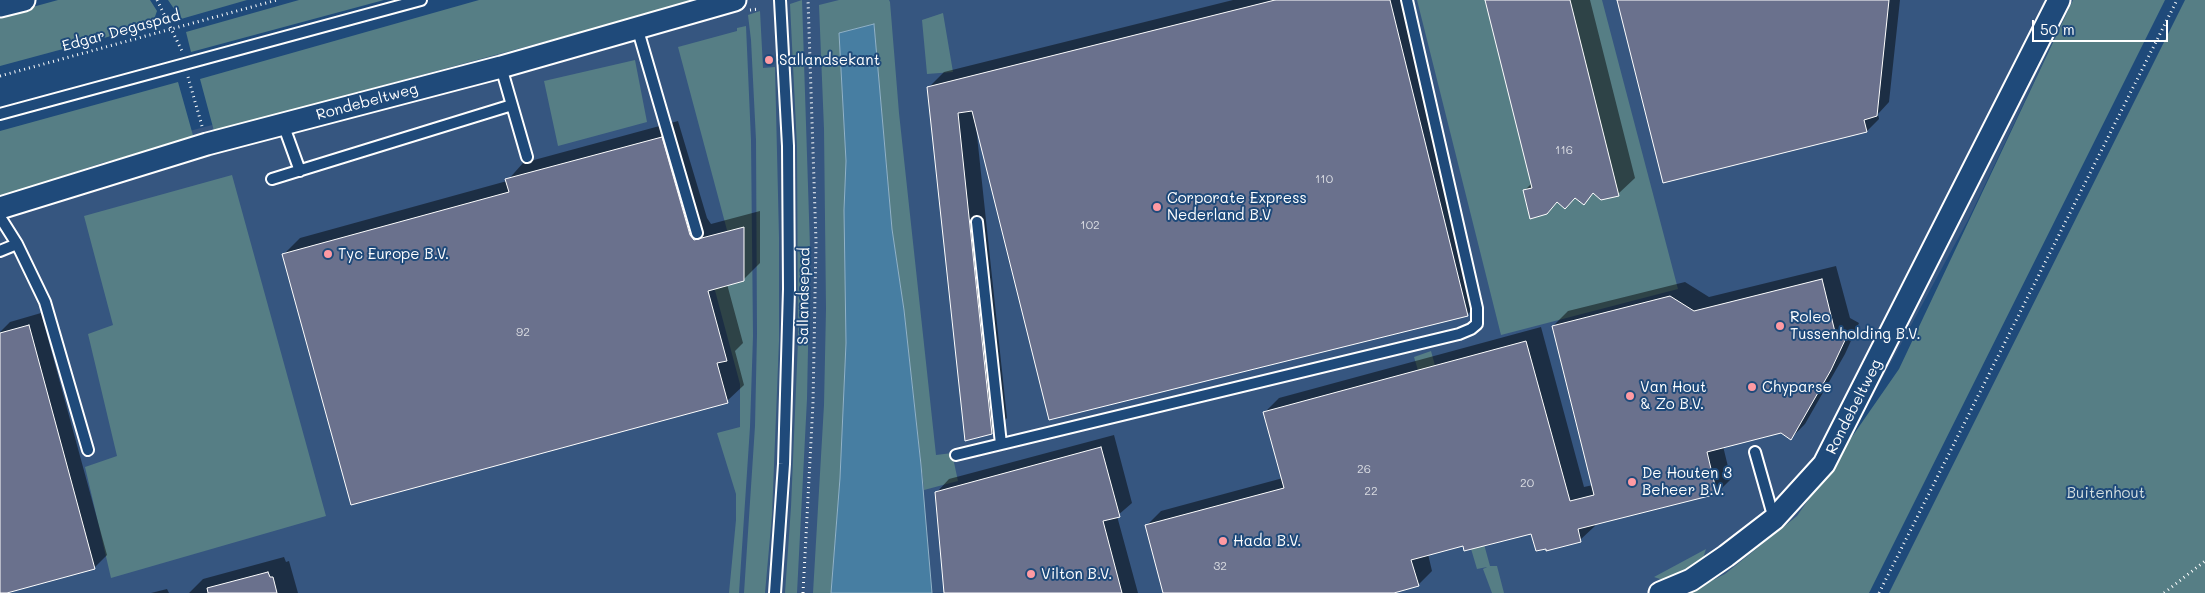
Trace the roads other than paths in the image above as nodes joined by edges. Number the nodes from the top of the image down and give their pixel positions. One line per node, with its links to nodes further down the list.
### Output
1 (24, 0): 7 (street)
2 (421, 0): 11 (lane)
3 (735, 0): 8 (street, Rondebeltweg)
4 (780, 0): 27 (lane)
5 (1407, 0): 22 (lane)
6 (2059, 0): 26 (street, Rondebeltweg)
7 (0, 6)
8 (637, 27): 9 (street, Rondebeltweg); 19 (lane)
9 (501, 67): 10 (lane); 12 (street, Rondebeltweg)
10 (512, 105): 13 (lane); 14 (lane)
11 (0, 114)
12 (284, 124): 14 (lane); 16 (street, Rondebeltweg)
13 (527, 157)
14 (300, 170): 15 (lane)
15 (272, 179)
16 (0, 208)
17 (0, 217): 20 (lane)
18 (977, 222): 22 (lane)
19 (697, 233)
20 (18, 244): 21 (lane); 23 (lane)
21 (0, 252)
22 (1001, 444): 25 (lane)
23 (88, 450)
24 (1756, 452): 26 (lane)
25 (956, 455)
26 (1774, 519): 28 (street, Rondebeltweg)
27 (775, 593)
28 (1660, 593)

